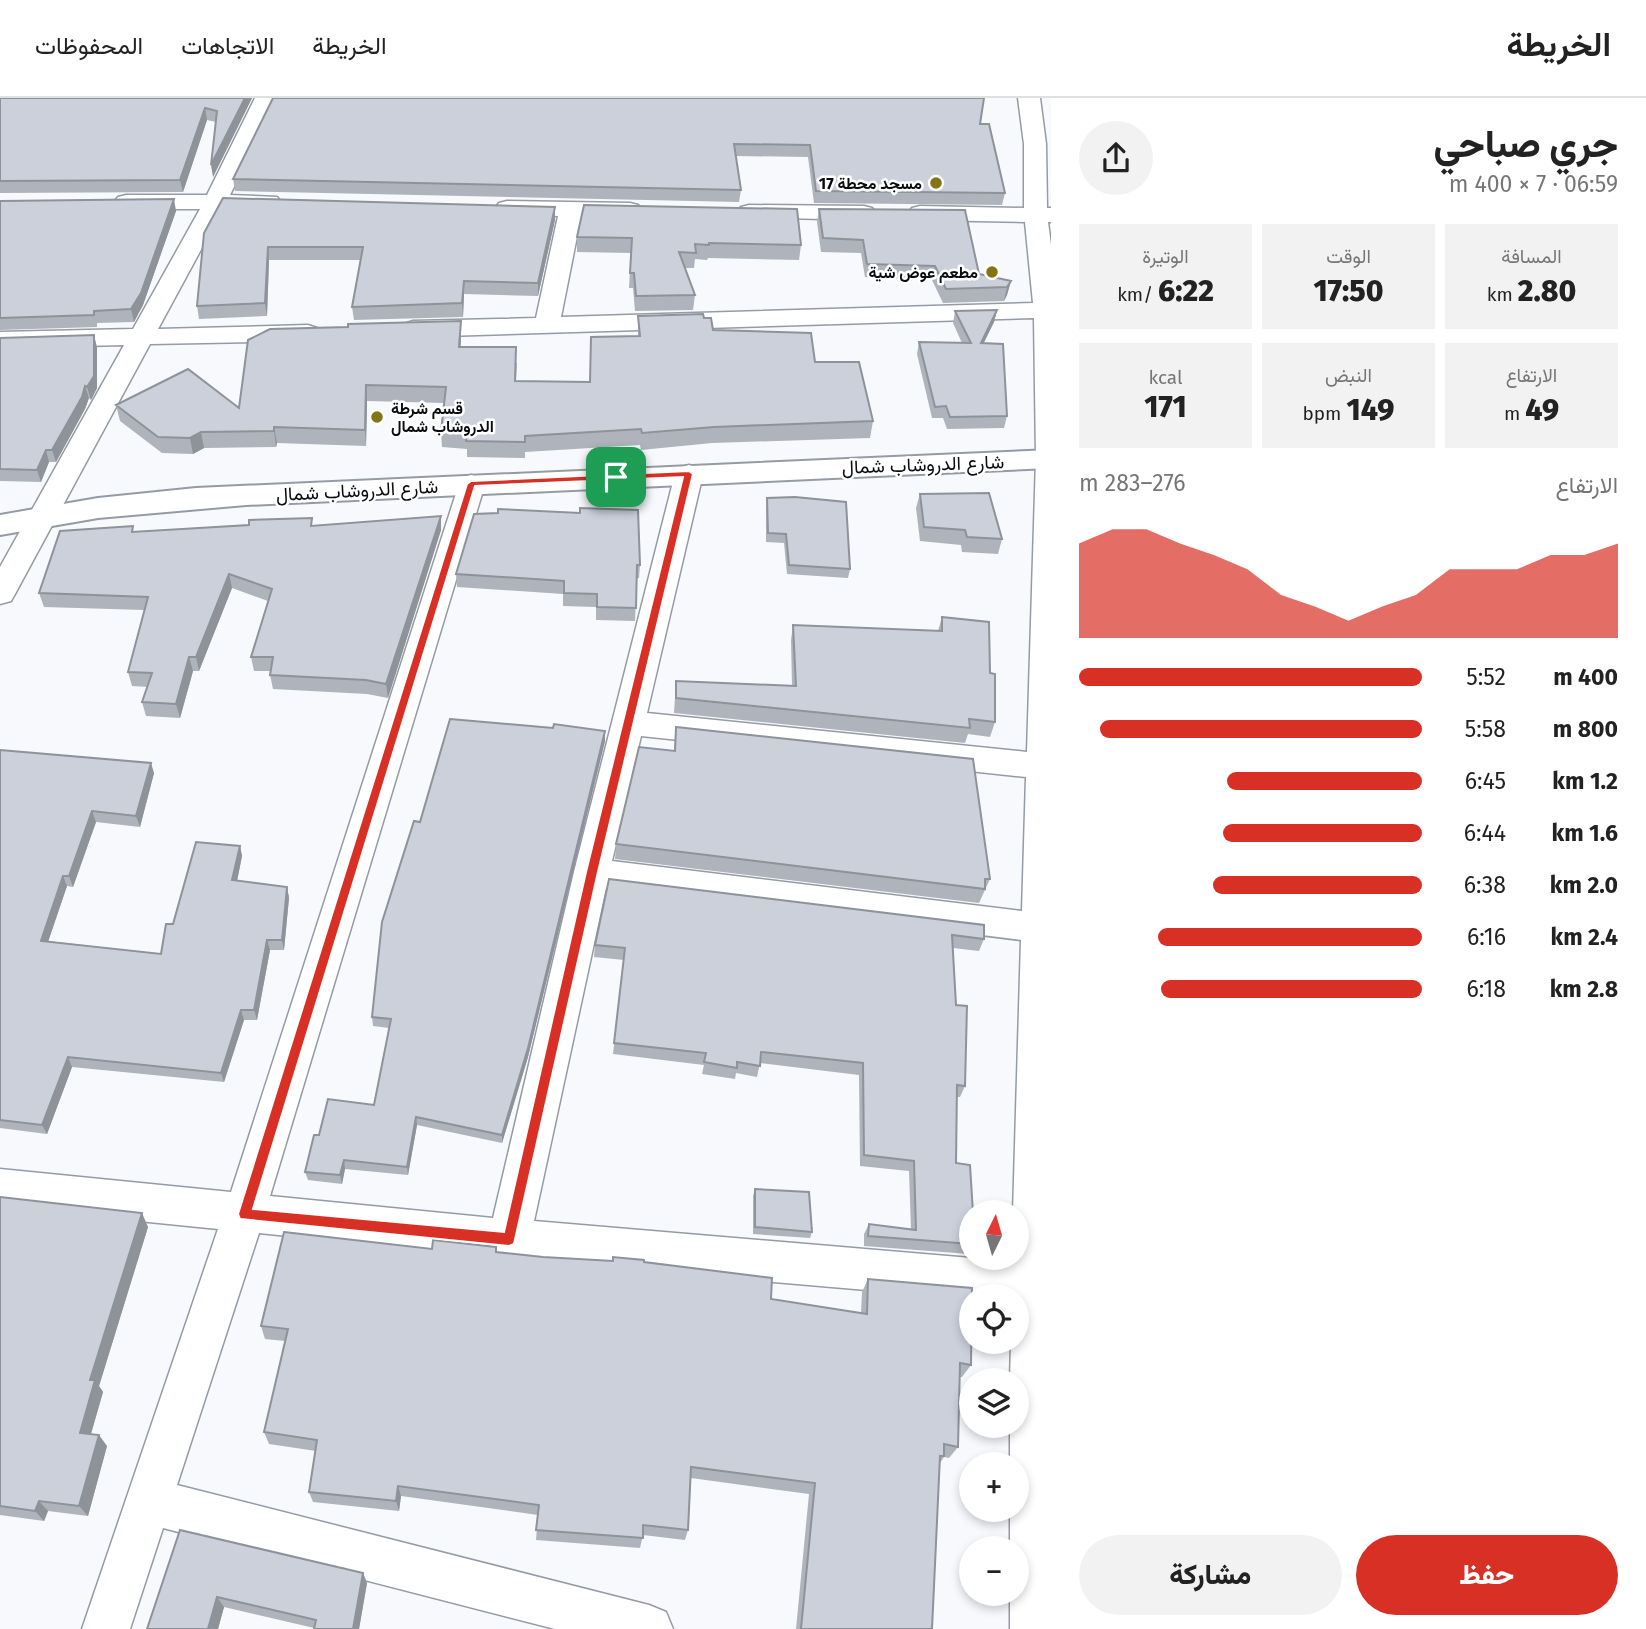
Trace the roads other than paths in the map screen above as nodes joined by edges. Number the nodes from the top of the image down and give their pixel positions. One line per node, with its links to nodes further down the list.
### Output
1 (266, 98): 3 (street)
2 (1029, 98): 10 (street)
3 (216, 201): 4 (street); 5 (street); 15 (street)
4 (97, 202)
5 (298, 203)
6 (489, 208): 7 (street)
7 (571, 210): 8 (street); 12 (street)
8 (653, 211)
9 (721, 211): 10 (street)
10 (1044, 215): 11 (street)
11 (1046, 310): 12 (street); 17 (street)
12 (547, 325): 13 (street)
13 (393, 330)
14 (337, 332): 15 (street)
15 (141, 338): 16 (street); 20 (street)
16 (0, 340)
17 (1051, 459): 18 (street, شارع الدروشاب شمال); 24 (street)
18 (689, 474): 19 (street, شارع الدروشاب شمال); 23 (street)
19 (471, 484): 20 (street, شارع الدروشاب شمال); 28 (street)
20 (42, 516): 21 (street, شارع الدروشاب شمال); 22 (street)
21 (0, 525)
22 (0, 594)
23 (629, 723): 24 (street); 25 (street)
24 (1044, 766): 26 (street)
25 (592, 872): 26 (street); 29 (street)
26 (1044, 945): 30 (street)
27 (0, 1188): 28 (street)
28 (244, 1214): 29 (street); 31 (street)
29 (509, 1239): 30 (street)
30 (1042, 1284): 34 (street)
31 (150, 1501): 32 (street); 33 (street)
32 (630, 1626)
33 (106, 1629)
34 (1034, 1629)

